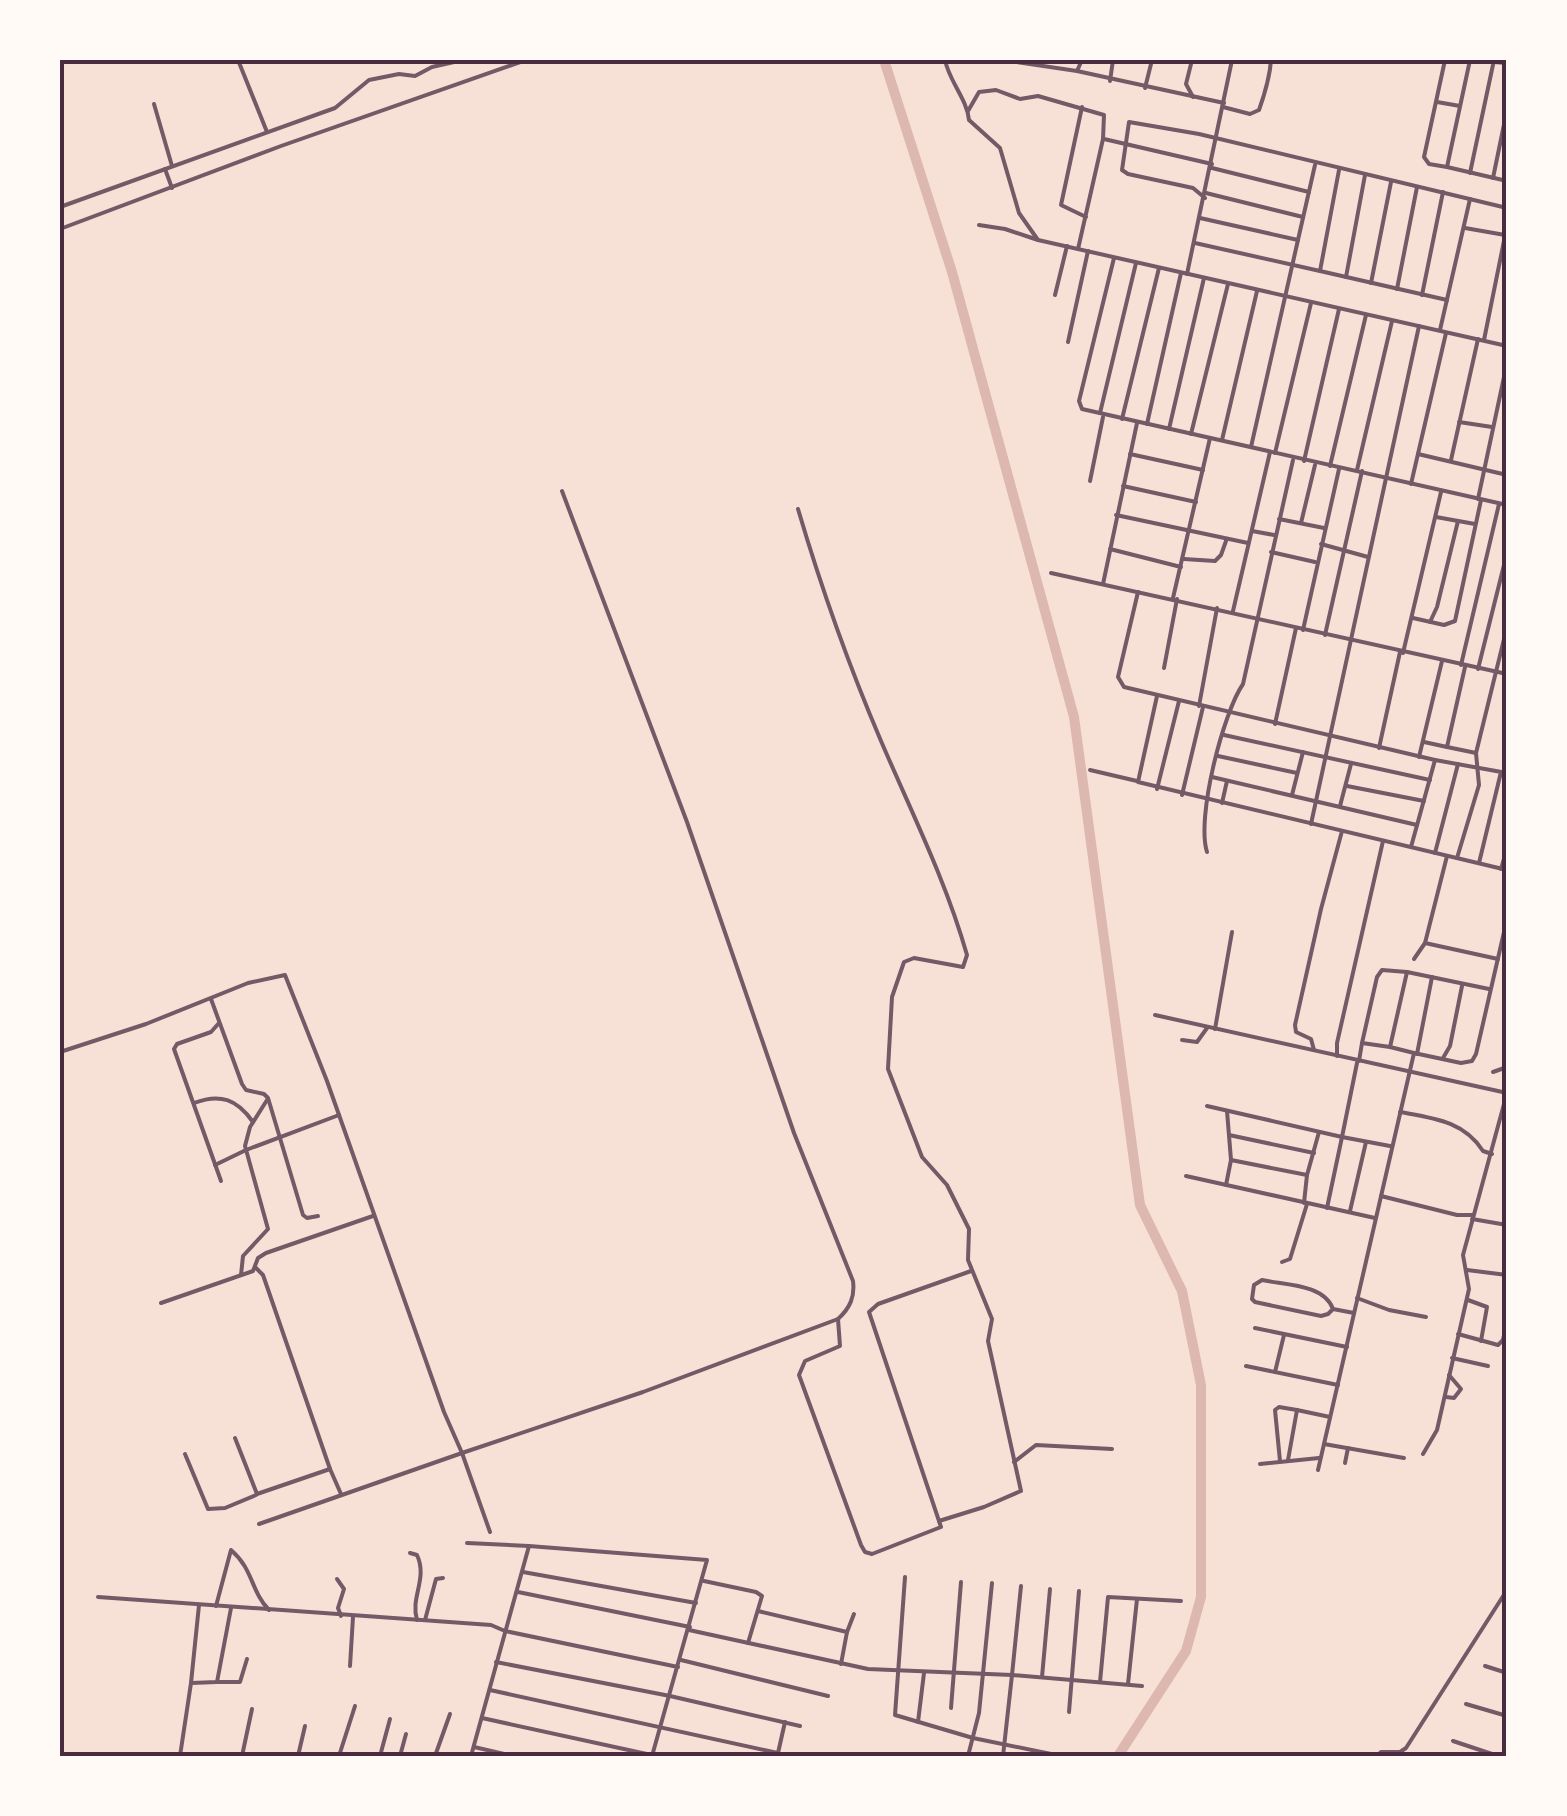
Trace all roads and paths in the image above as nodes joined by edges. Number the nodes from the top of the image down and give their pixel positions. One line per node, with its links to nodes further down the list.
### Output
1 (238, 60): 29 (street)
2 (464, 60): 29 (street)
3 (526, 60): 15 (street)
4 (944, 60): 27 (street)
5 (1003, 60): 17 (street)
6 (1082, 60): 17 (street)
7 (1113, 60): 18 (street)
8 (1152, 60): 19 (street)
9 (1192, 60): 20 (street)
10 (1232, 60): 23 (street)
11 (1271, 60): 23 (street)
12 (1445, 60): 21 (street)
13 (1470, 60): 24 (street)
14 (1494, 61): 16 (street); 39 (street)
15 (516, 62): 45 (street)
16 (1507, 63)
17 (1076, 71): 18 (street)
18 (1110, 81): 19 (street)
19 (1145, 88): 20 (street)
20 (1194, 98): 23 (street)
21 (1436, 102): 24 (street); 36 (street)
22 (154, 104): 34 (street)
23 (1223, 105): 31 (street)
24 (1460, 106): 36 (street)
25 (1082, 107): 27 (street); 30 (street); 52 (street)
26 (1507, 110): 28 (street)
27 (968, 111): 60 (street)
28 (1505, 131): 41 (street)
29 (267, 132): 34 (street)
30 (1103, 139): 32 (street); 52 (street)
31 (1216, 140): 32 (street); 33 (street); 35 (street)
32 (1125, 144): 35 (street); 48 (street)
33 (1315, 165): 38 (street); 46 (street)
34 (172, 166): 37 (street)
35 (1211, 166): 46 (street); 48 (street)
36 (1448, 167): 39 (street)
37 (165, 169): 45 (street); 50 (street)
38 (1339, 170): 40 (street); 70 (street)
39 (1470, 173): 41 (street)
40 (1365, 176): 43 (street); 72 (street)
41 (1493, 178): 42 (street)
42 (1507, 181)
43 (1391, 182): 44 (street); 74 (street)
44 (1416, 187): 47 (street); 76 (street)
45 (172, 188): 58 (street)
46 (1309, 192): 53 (street)
47 (1443, 192): 49 (street); 78 (street)
48 (1205, 196): 53 (street); 54 (street)
49 (1470, 199): 51 (street); 57 (street)
50 (60, 207)
51 (1507, 208)
52 (1086, 217): 64 (street)
53 (1304, 217): 61 (street)
54 (1200, 218): 61 (street); 62 (street)
55 (979, 226): 60 (street)
56 (1507, 226): 59 (street)
57 (1463, 227): 59 (street); 81 (street)
58 (60, 229)
59 (1505, 235): 88 (street)
60 (1038, 240): 63 (street)
61 (1298, 240): 68 (street)
62 (1195, 243): 68 (street); 71 (street)
63 (1067, 246): 64 (street); 79 (street)
64 (1078, 249): 65 (street)
65 (1088, 252): 66 (street); 89 (street)
66 (1114, 258): 67 (street); 92 (street)
67 (1136, 263): 69 (street); 92 (street)
68 (1293, 265): 70 (street); 80 (street)
69 (1159, 268): 71 (street); 93 (street)
70 (1320, 271): 72 (street)
71 (1184, 274): 73 (street); 96 (street)
72 (1346, 277): 74 (street)
73 (1204, 278): 75 (street); 98 (street)
74 (1371, 283): 76 (street)
75 (1228, 284): 77 (street); 99 (street)
76 (1397, 289): 78 (street)
77 (1257, 291): 80 (street); 101 (street)
78 (1422, 295): 81 (street)
79 (1056, 296)
80 (1284, 297): 82 (street); 102 (street)
81 (1446, 300): 87 (street)
82 (1311, 303): 83 (street); 103 (street)
83 (1339, 309): 84 (street); 107 (street)
84 (1366, 316): 85 (street); 110 (street)
85 (1392, 321): 86 (street); 114 (street)
86 (1419, 326): 87 (street); 116 (street)
87 (1443, 331): 88 (street); 105 (street)
88 (1481, 339): 90 (street); 94 (street)
89 (1068, 342)
90 (1507, 346)
91 (1507, 364): 97 (street)
92 (1101, 416): 93 (street); 117 (street)
93 (1121, 420): 95 (street)
94 (1459, 422): 97 (street); 108 (street)
95 (1136, 423): 96 (street); 104 (street)
96 (1146, 425): 98 (street)
97 (1492, 427): 112 (street)
98 (1168, 430): 99 (street)
99 (1191, 434): 100 (street)
100 (1210, 438): 101 (street); 113 (street)
101 (1222, 440): 102 (street)
102 (1251, 447): 103 (street)
103 (1273, 452): 106 (street); 134 (street)
104 (1130, 454): 113 (street); 119 (street)
105 (1418, 454): 108 (street); 118 (street)
106 (1293, 458): 107 (street); 129 (street)
107 (1304, 460): 109 (street)
108 (1451, 460): 112 (street)
109 (1316, 463): 110 (street); 131 (street)
110 (1330, 466): 111 (street)
111 (1340, 468): 114 (street); 133 (street)
112 (1484, 469): 115 (street); 122 (street)
113 (1203, 470): 123 (street)
114 (1360, 471): 116 (street); 141 (street)
115 (1507, 474)
116 (1386, 477): 118 (street); 144 (street)
117 (1090, 481)
118 (1411, 484): 121 (street)
119 (1123, 486): 123 (street); 127 (street)
120 (562, 491): 291 (street)
121 (1441, 491): 122 (street); 128 (street)
122 (1480, 499): 124 (street); 132 (street)
123 (1196, 502): 135 (street)
124 (1500, 504): 125 (street); 165 (street)
125 (1507, 505)
126 (798, 509): 281 (street)
127 (1116, 514): 135 (street); 140 (street)
128 (1436, 516): 130 (street); 155 (street)
129 (1279, 519): 131 (street); 136 (street)
130 (1458, 521): 132 (street); 157 (street)
131 (1302, 524): 133 (street)
132 (1475, 524): 157 (street)
133 (1325, 528): 139 (street)
134 (1252, 531): 136 (street); 138 (street)
135 (1189, 532): 137 (street); 145 (street)
136 (1274, 535): 142 (street)
137 (1226, 539): 138 (street); 145 (street)
138 (1249, 543): 153 (street)
139 (1321, 544): 141 (street); 146 (street)
140 (1110, 549): 147 (street); 149 (street)
141 (1343, 551): 144 (street); 161 (street)
142 (1271, 552): 146 (street); 154 (street)
143 (1507, 553): 167 (street)
144 (1368, 556): 162 (street)
145 (1184, 559): 147 (street)
146 (1317, 563): 159 (street)
147 (1182, 567): 151 (street)
148 (1051, 573): 149 (street)
149 (1103, 584): 150 (street)
150 (1138, 592): 151 (street); 170 (street)
151 (1175, 598): 152 (street); 166 (street)
152 (1218, 608): 153 (street); 172 (street)
153 (1233, 611): 154 (street)
154 (1256, 616): 156 (street); 173 (street)
155 (1413, 618): 157 (street); 163 (street)
156 (1276, 622): 159 (street); 160 (street)
157 (1430, 622)
158 (1507, 627): 168 (street)
159 (1300, 629): 161 (street); 174 (street)
160 (1270, 631)
161 (1326, 635): 162 (street)
162 (1350, 641): 163 (street); 176 (street)
163 (1402, 652): 164 (street); 179 (street)
164 (1442, 661): 165 (street); 177 (street)
165 (1463, 665): 167 (street); 178 (street)
166 (1164, 668)
167 (1478, 668): 168 (street)
168 (1495, 671): 169 (street); 181 (street)
169 (1507, 674)
170 (1157, 696): 171 (street); 194 (street)
171 (1179, 701): 172 (street); 197 (street)
172 (1201, 707): 173 (street); 198 (street)
173 (1228, 713): 174 (street); 175 (street)
174 (1275, 724): 176 (street)
175 (1224, 734): 180 (street); 182 (street)
176 (1331, 737): 179 (street); 183 (street)
177 (1424, 742): 178 (street); 184 (street)
178 (1446, 747): 181 (street)
179 (1379, 748): 184 (street)
180 (1303, 752): 183 (street); 190 (street)
181 (1476, 754): 188 (street)
182 (1218, 756): 190 (street); 192 (street)
183 (1325, 757): 186 (street); 201 (street)
184 (1419, 757): 185 (street)
185 (1436, 760): 187 (street); 193 (street)
186 (1352, 764): 193 (street); 196 (street)
187 (1458, 764): 188 (street); 212 (street)
188 (1476, 767): 191 (street); 214 (street)
189 (1090, 770): 194 (street)
190 (1297, 773): 199 (street)
191 (1504, 773): 215 (street)
192 (1212, 777): 195 (street); 200 (street)
193 (1430, 780): 202 (street)
194 (1137, 781): 197 (street)
195 (1227, 781): 199 (street); 203 (street)
196 (1347, 786): 202 (street); 204 (street)
197 (1157, 789): 198 (street)
198 (1182, 794): 200 (street)
199 (1292, 795): 201 (street)
200 (1206, 800): 203 (street); 211 (street)
201 (1315, 800): 204 (street); 205 (street)
202 (1424, 802): 206 (street)
203 (1222, 803): 205 (street)
204 (1340, 806): 206 (street)
205 (1311, 824): 207 (street)
206 (1417, 825): 209 (street)
207 (1342, 831): 208 (street); 231 (street)
208 (1383, 841): 209 (street); 239 (street)
209 (1410, 847): 212 (street)
210 (1507, 848): 216 (street)
211 (1207, 852)
212 (1435, 854): 213 (street)
213 (1447, 856): 214 (street); 219 (street)
214 (1457, 858): 215 (street)
215 (1479, 864): 216 (street)
216 (1504, 870)
217 (1507, 919): 221 (street)
218 (1232, 932): 230 (street)
219 (1424, 943): 220 (street); 221 (street)
220 (1414, 959)
221 (1498, 959): 225 (street)
222 (1407, 972): 223 (street); 233 (street); 235 (street)
223 (1432, 977): 224 (street); 238 (street)
224 (1463, 983): 225 (street); 240 (street)
225 (1490, 989): 240 (street)
226 (211, 999): 228 (street); 237 (street); 253 (street)
227 (1155, 1015): 229 (street)
228 (220, 1022): 245 (street); 249 (street)
229 (1207, 1028): 230 (street); 232 (street)
230 (1215, 1029): 234 (street)
231 (1296, 1032): 234 (street); 236 (street)
232 (1182, 1040)
233 (1362, 1042): 235 (street); 241 (street)
234 (1285, 1043): 236 (street)
235 (1390, 1048): 238 (street)
236 (1314, 1050): 239 (street)
237 (60, 1052)
238 (1416, 1054): 240 (street); 244 (street)
239 (1337, 1056): 241 (street)
240 (1443, 1058)
241 (1358, 1061): 244 (street); 258 (street)
242 (1507, 1067): 243 (street)
243 (1493, 1072)
244 (1409, 1073): 246 (street); 252 (street)
245 (246, 1090): 247 (street); 248 (street)
246 (1507, 1093): 263 (street)
247 (268, 1098): 254 (street); 257 (street)
248 (238, 1099): 249 (street); 254 (street)
249 (194, 1103): 265 (street)
250 (1206, 1106): 251 (street)
251 (1228, 1111): 255 (street); 256 (street)
252 (1400, 1112): 260 (street); 263 (street)
253 (339, 1116): 257 (street); 275 (street)
254 (253, 1122): 261 (street)
255 (1319, 1132): 258 (street); 262 (street)
256 (1229, 1134): 262 (street); 264 (street)
257 (280, 1137): 261 (street); 274 (street)
258 (1342, 1137): 259 (street); 272 (street)
259 (1366, 1142): 260 (street); 273 (street)
260 (1392, 1147): 270 (street)
261 (246, 1150): 265 (street); 283 (street)
262 (1314, 1153): 266 (street)
263 (1492, 1154): 276 (street)
264 (1231, 1160): 266 (street); 269 (street)
265 (215, 1165): 268 (street)
266 (1307, 1175): 271 (street)
267 (1186, 1176): 269 (street)
268 (221, 1181)
269 (1226, 1184): 271 (street)
270 (1380, 1196): 276 (street); 277 (street)
271 (1306, 1204): 272 (street); 279 (street)
272 (1327, 1208): 273 (street)
273 (1350, 1213): 277 (street)
274 (318, 1216)
275 (373, 1216): 280 (street); 311 (street)
276 (1473, 1217): 278 (street); 282 (street)
277 (1375, 1218): 285 (street)
278 (1507, 1225)
279 (1282, 1262)
280 (256, 1268): 283 (street); 321 (street)
281 (972, 1270): 317 (street); 325 (street)
282 (1466, 1270): 284 (street); 286 (street)
283 (241, 1275): 287 (street)
284 (1507, 1275)
285 (1358, 1298): 289 (street); 290 (street)
286 (1467, 1300): 295 (street); 296 (street)
287 (161, 1304)
288 (1333, 1309): 288 (street); 289 (street)
289 (1354, 1314): 297 (street)
290 (1426, 1317)
291 (838, 1320): 311 (street); 325 (street)
292 (1507, 1321): 296 (street)
293 (1256, 1328): 294 (street)
294 (1284, 1334): 297 (street); 301 (street)
295 (1458, 1334): 296 (street); 298 (street)
296 (1480, 1341)
297 (1348, 1347): 303 (street)
298 (1452, 1358): 300 (street); 302 (street)
299 (1246, 1366): 301 (street)
300 (1488, 1366)
301 (1274, 1372): 303 (street)
302 (1449, 1375): 304 (street); 304 (street)
303 (1338, 1385): 306 (street)
304 (1444, 1396): 313 (street)
305 (1297, 1410): 306 (street); 316 (street); 318 (street)
306 (1330, 1417): 308 (street)
307 (235, 1438): 323 (street)
308 (1324, 1444): 309 (street); 314 (street)
309 (1348, 1448): 315 (street); 320 (street)
310 (1112, 1449): 317 (street)
311 (462, 1453): 324 (street); 327 (street)
312 (186, 1454): 323 (street)
313 (1423, 1454)
314 (1318, 1458): 316 (street); 322 (street)
315 (1404, 1458)
316 (1288, 1460): 318 (street)
317 (1014, 1462): 325 (street)
318 (1280, 1462): 319 (street)
319 (1260, 1464)
320 (1345, 1464)
321 (330, 1469): 323 (street); 324 (street)
322 (1318, 1470)
323 (257, 1494)
324 (341, 1495): 326 (street)
325 (939, 1521)
326 (259, 1524)
327 (490, 1532)
328 (467, 1543): 329 (street)
329 (529, 1546): 331 (street); 335 (street)
330 (410, 1552): 355 (street)
331 (522, 1572): 341 (street); 346 (street)
332 (904, 1577): 368 (street)
333 (443, 1578): 356 (street)
334 (337, 1579): 353 (street)
335 (702, 1580): 346 (street); 351 (street)
336 (961, 1582): 370 (street)
337 (992, 1583): 371 (street)
338 (1021, 1586): 373 (street)
339 (1050, 1589): 374 (street)
340 (1507, 1590): 418 (street)
341 (517, 1592): 357 (street); 358 (street)
342 (1079, 1592): 375 (street)
343 (98, 1597): 347 (street)
344 (1137, 1598): 345 (street); 377 (street); 379 (street)
345 (1180, 1601)
346 (696, 1603): 357 (street)
347 (198, 1605): 348 (street); 378 (street)
348 (216, 1606): 349 (street); 350 (street)
349 (231, 1606): 350 (street); 376 (street)
350 (270, 1610): 353 (street)
351 (758, 1611): 359 (street); 360 (street)
352 (854, 1614): 359 (street)
353 (341, 1616): 354 (street)
354 (353, 1616): 355 (street); 365 (street)
355 (417, 1620): 356 (street)
356 (425, 1620): 358 (street)
357 (689, 1629): 360 (street); 362 (street)
358 (505, 1631): 363 (street); 367 (street)
359 (847, 1632): 364 (street)
360 (748, 1643): 364 (street)
361 (246, 1659): 376 (street)
362 (680, 1660): 367 (street); 383 (street)
363 (496, 1662): 381 (street); 382 (street)
364 (840, 1664): 368 (street)
365 (350, 1666)
366 (1484, 1666): 372 (street)
367 (678, 1668): 382 (street)
368 (897, 1670): 369 (street); 394 (street)
369 (924, 1671): 370 (street); 394 (street)
370 (954, 1671): 371 (street); 386 (street)
371 (983, 1672): 373 (street); 399 (street)
372 (1507, 1672)
373 (1012, 1675): 374 (street); 401 (street)
374 (1042, 1677): 375 (street)
375 (1070, 1680): 377 (street); 388 (street)
376 (217, 1682): 378 (street)
377 (1100, 1682): 379 (street)
378 (191, 1683): 404 (street)
379 (1128, 1684): 380 (street)
380 (1142, 1686)
381 (490, 1690): 392 (street); 397 (street)
382 (670, 1696): 393 (street); 397 (street)
383 (828, 1696)
384 (1466, 1704): 390 (street)
385 (355, 1706): 407 (street)
386 (950, 1708)
387 (252, 1709): 405 (street)
388 (1069, 1712)
389 (450, 1714): 410 (street)
390 (1507, 1716)
391 (390, 1718): 408 (street)
392 (482, 1718): 402 (street); 413 (street)
393 (785, 1722): 396 (street); 397 (street)
394 (918, 1722): 399 (street)
395 (305, 1726): 406 (street)
396 (800, 1726)
397 (661, 1727): 413 (street)
398 (406, 1734): 409 (street)
399 (973, 1738): 401 (street); 414 (street)
400 (1452, 1742): 419 (street)
401 (1005, 1744): 403 (street); 415 (street)
402 (474, 1746): 411 (street); 412 (street)
403 (1035, 1748): 416 (street); 417 (street)
404 (180, 1756)
405 (242, 1756)
406 (298, 1756)
407 (340, 1756)
408 (380, 1756)
409 (400, 1756)
410 (434, 1756)
411 (472, 1756)
412 (512, 1756)
413 (654, 1756)
414 (968, 1756)
415 (1002, 1756)
416 (1034, 1756)
417 (1061, 1756)
418 (1377, 1756)
419 (1498, 1756)

